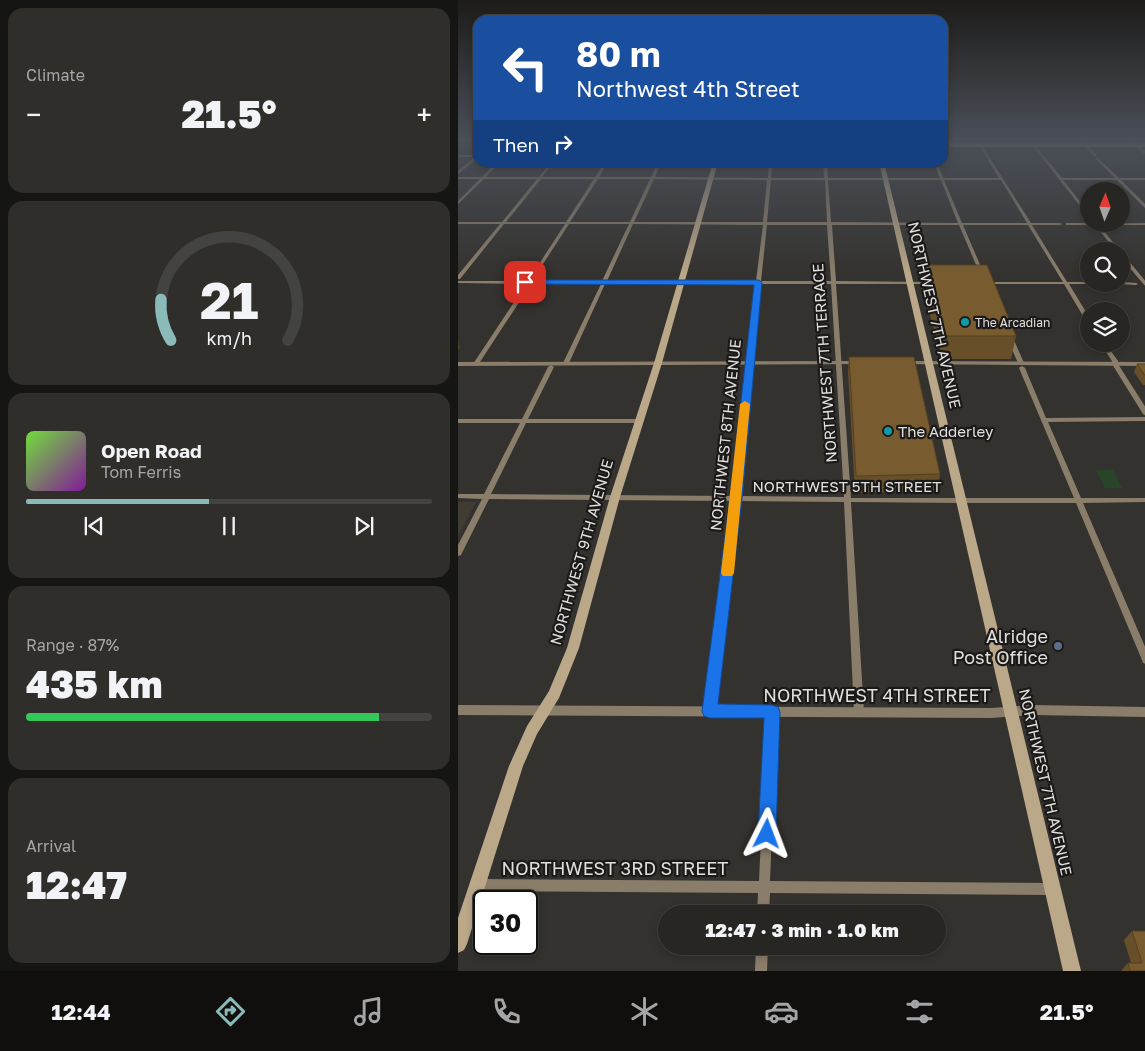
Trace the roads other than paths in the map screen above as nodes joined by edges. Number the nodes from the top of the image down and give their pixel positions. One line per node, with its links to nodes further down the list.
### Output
1 (477, 184): 13 (street)
2 (536, 184): 17 (street)
3 (592, 184): 18 (street)
4 (650, 184): 19 (street)
5 (709, 184): 20 (main road, NORTHWEST 9TH AVENUE)
6 (768, 184): 21 (street, NORTHWEST 8TH AVENUE)
7 (826, 184): 22 (street, NORTHWEST 7TH TERRACE)
8 (886, 184): 23 (main road, NORTHWEST 7TH AVENUE)
9 (944, 184): 24 (street)
10 (1005, 184): 25 (street)
11 (1065, 184): 14 (street)
12 (1123, 184): 15 (street)
13 (458, 203)
14 (1080, 203)
15 (1146, 208)
16 (458, 223): 17 (street)
17 (503, 223): 18 (street); 34 (street)
18 (567, 223): 19 (street); 36 (street)
19 (632, 223): 20 (street); 37 (street)
20 (697, 224): 21 (street); 39 (main road, NORTHWEST 9TH AVENUE)
21 (764, 224): 22 (street); 38 (street, NORTHWEST 8TH AVENUE)
22 (828, 224): 23 (street); 40 (street, NORTHWEST 7TH TERRACE)
23 (896, 224): 24 (street); 41 (main road, NORTHWEST 7TH AVENUE)
24 (961, 224): 25 (street); 44 (street)
25 (1030, 224): 26 (street); 45 (street)
26 (1060, 224)
27 (1066, 224): 28 (street)
28 (1080, 224)
29 (1130, 224): 30 (street)
30 (1146, 224)
31 (1103, 232): 32 (street)
32 (1111, 242)
33 (1130, 266): 49 (street)
34 (458, 278)
35 (458, 282): 36 (street)
36 (529, 282): 37 (street); 56 (street)
37 (603, 282): 39 (street); 54 (street)
38 (758, 282): 39 (street); 40 (street); 60 (street, NORTHWEST 8TH AVENUE)
39 (682, 283): 59 (main road, NORTHWEST 9TH AVENUE)
40 (832, 283): 41 (street); 61 (street, NORTHWEST 7TH TERRACE)
41 (910, 283): 42 (street); 64 (main road, NORTHWEST 7TH AVENUE)
42 (938, 283)
43 (976, 283): 44 (street)
44 (986, 283): 45 (street); 50 (street)
45 (1065, 283): 46 (street); 51 (street)
46 (1080, 283)
47 (1130, 284): 48 (street)
48 (1136, 284)
49 (1145, 284)
50 (989, 289)
51 (1080, 307)
52 (1006, 328): 65 (street)
53 (1108, 352): 66 (street)
54 (566, 363): 57 (street); 59 (street)
55 (458, 364): 56 (street)
56 (476, 364): 57 (street)
57 (528, 364): 67 (street)
58 (1146, 364): 66 (street)
59 (657, 365): 60 (street); 67 (street); 74 (main road, NORTHWEST 9TH AVENUE)
60 (749, 365): 61 (street); 78 (street, NORTHWEST 8TH AVENUE)
61 (839, 365): 62 (street); 79 (street, NORTHWEST 7TH TERRACE)
62 (864, 365)
63 (894, 365): 64 (street)
64 (929, 366): 65 (street); 81 (main road, NORTHWEST 7TH AVENUE)
65 (1022, 366): 66 (street); 70 (street)
66 (1116, 366): 68 (street); 69 (street)
67 (551, 367): 73 (street)
68 (1146, 368)
69 (1146, 414)
70 (1045, 420): 71 (street); 82 (street)
71 (1146, 420)
72 (458, 421): 73 (street)
73 (525, 421): 74 (street); 76 (street)
74 (638, 422): 77 (main road, NORTHWEST 9TH AVENUE)
75 (458, 496): 76 (street, NORTHWEST 5TH STREET)
76 (486, 496): 77 (street, NORTHWEST 5TH STREET); 83 (street)
77 (615, 498): 78 (street, NORTHWEST 5TH STREET); 86 (main road, NORTHWEST 9TH AVENUE)
78 (736, 499): 79 (street, NORTHWEST 5TH STREET); 87 (street, NORTHWEST 8TH AVENUE)
79 (847, 500): 81 (street, NORTHWEST 5TH STREET); 89 (street, NORTHWEST 7TH TERRACE)
80 (1146, 500): 82 (street, NORTHWEST 5TH STREET)
81 (961, 501): 82 (street, NORTHWEST 5TH STREET); 90 (main road, NORTHWEST 7TH AVENUE)
82 (1078, 501): 84 (street)
83 (458, 553)
84 (1146, 660)
85 (458, 710): 86 (street, NORTHWEST 4TH STREET)
86 (545, 710): 87 (street, NORTHWEST 4TH STREET); 92 (main road, NORTHWEST 9TH AVENUE)
87 (710, 711): 88 (street, NORTHWEST 4TH STREET)
88 (772, 712): 89 (street, NORTHWEST 4TH STREET); 93 (street)
89 (859, 712): 90 (street, NORTHWEST 4TH STREET)
90 (1011, 712): 91 (street, NORTHWEST 4TH STREET); 94 (main road, NORTHWEST 7TH AVENUE)
91 (1146, 712)
92 (477, 885): 93 (street, NORTHWEST 3RD STREET); 96 (main road, NORTHWEST 9TH AVENUE)
93 (764, 886): 94 (street, NORTHWEST 3RD STREET); 95 (street)
94 (1053, 889): 99 (main road, NORTHWEST 7TH AVENUE)
95 (763, 905)
96 (458, 944)
97 (762, 955): 98 (street)
98 (761, 971)
99 (1072, 971)

